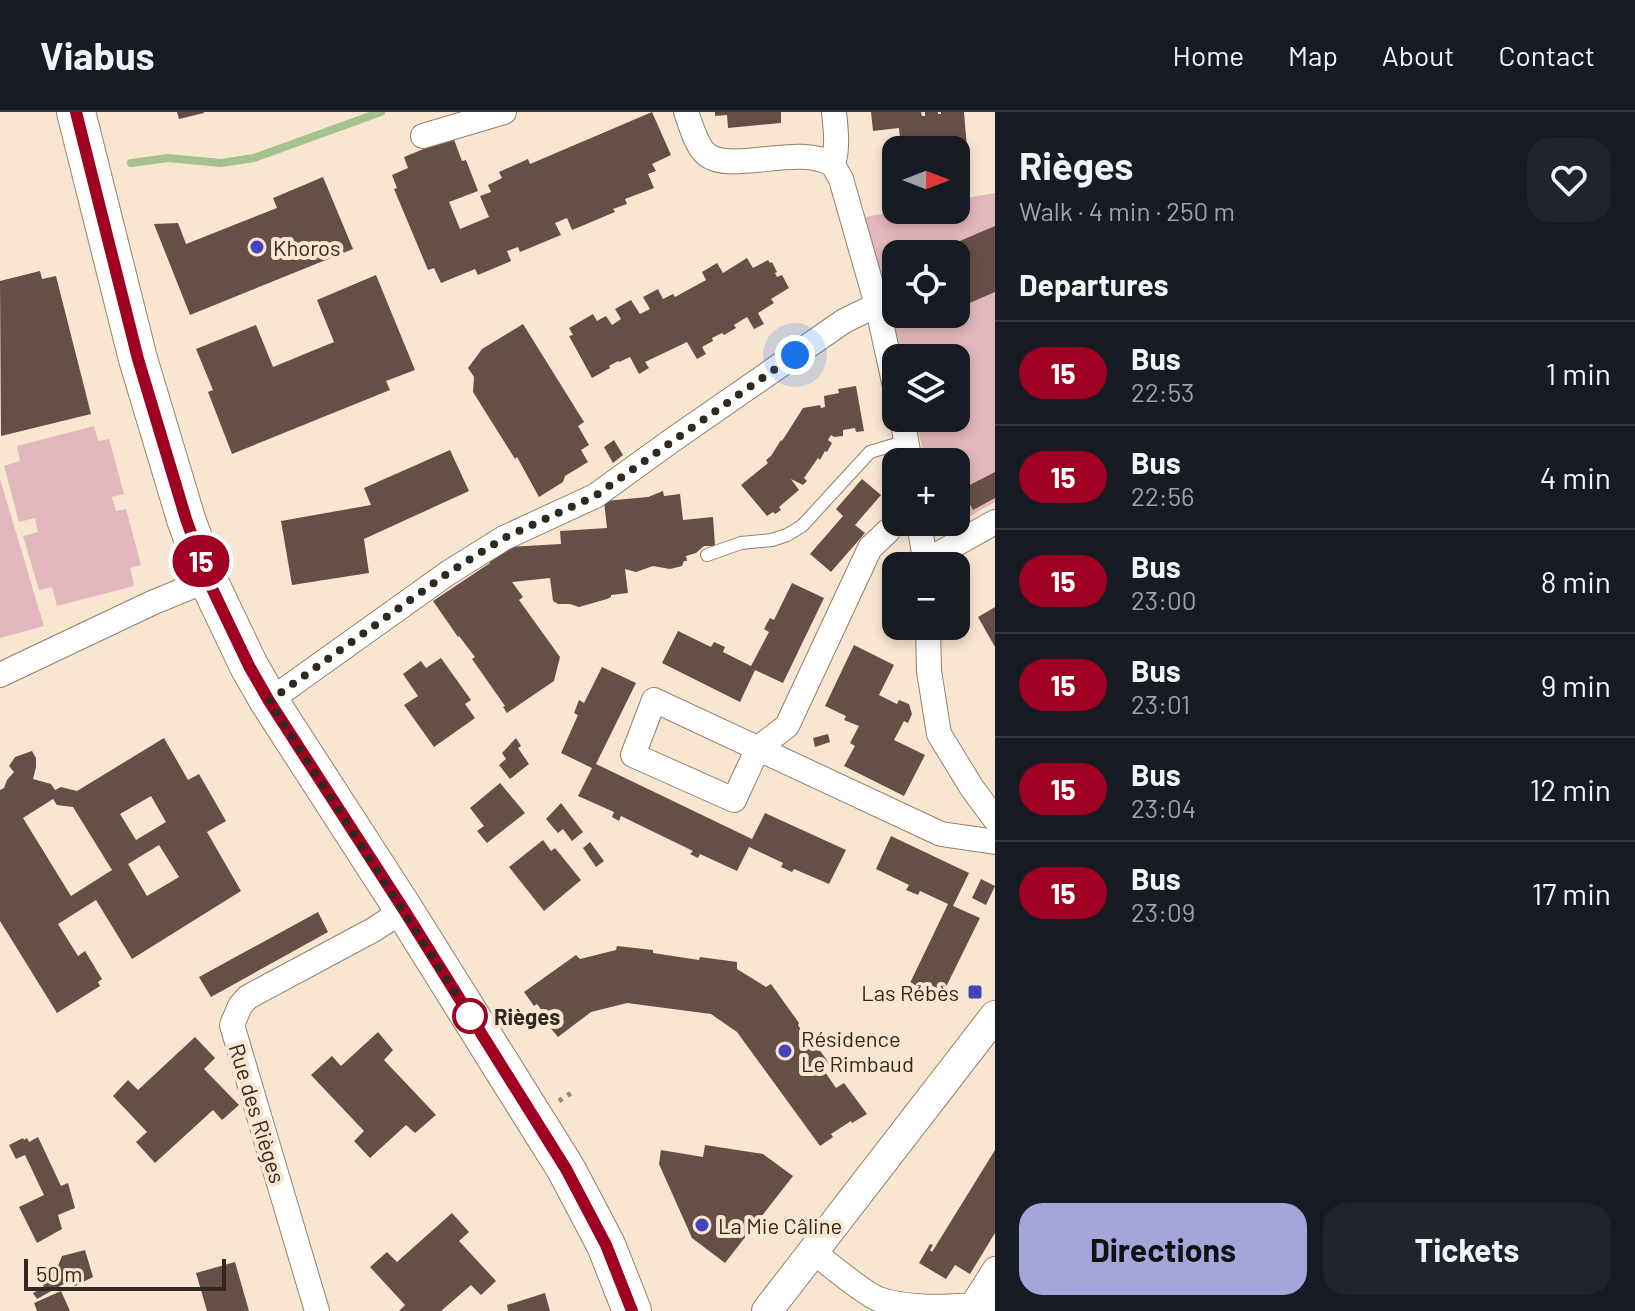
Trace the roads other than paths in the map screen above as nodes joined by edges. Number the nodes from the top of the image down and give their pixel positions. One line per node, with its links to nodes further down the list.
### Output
1 (76, 112): 14 (main road)
2 (504, 112): 5 (street)
3 (686, 112): 6 (street)
4 (834, 112): 6 (street)
5 (423, 136)
6 (833, 165): 7 (street)
7 (877, 305): 8 (street); 17 (street)
8 (886, 344)
9 (906, 440): 13 (lane)
10 (995, 522): 12 (street)
11 (883, 536): 18 (street)
12 (945, 552)
13 (707, 555)
14 (208, 580): 16 (street); 17 (main road)
15 (928, 640): 19 (street)
16 (0, 675)
17 (269, 701): 21 (main road)
18 (758, 748): 18 (street); 20 (street)
19 (995, 819)
20 (995, 842)
21 (404, 910): 26 (street, Rue des Rièges); 27 (main road)
22 (995, 1016): 23 (street)
23 (813, 1252): 25 (street); 28 (street)
24 (995, 1269): 25 (street)
25 (983, 1305)
26 (317, 1311)
27 (632, 1311)
28 (767, 1311)

